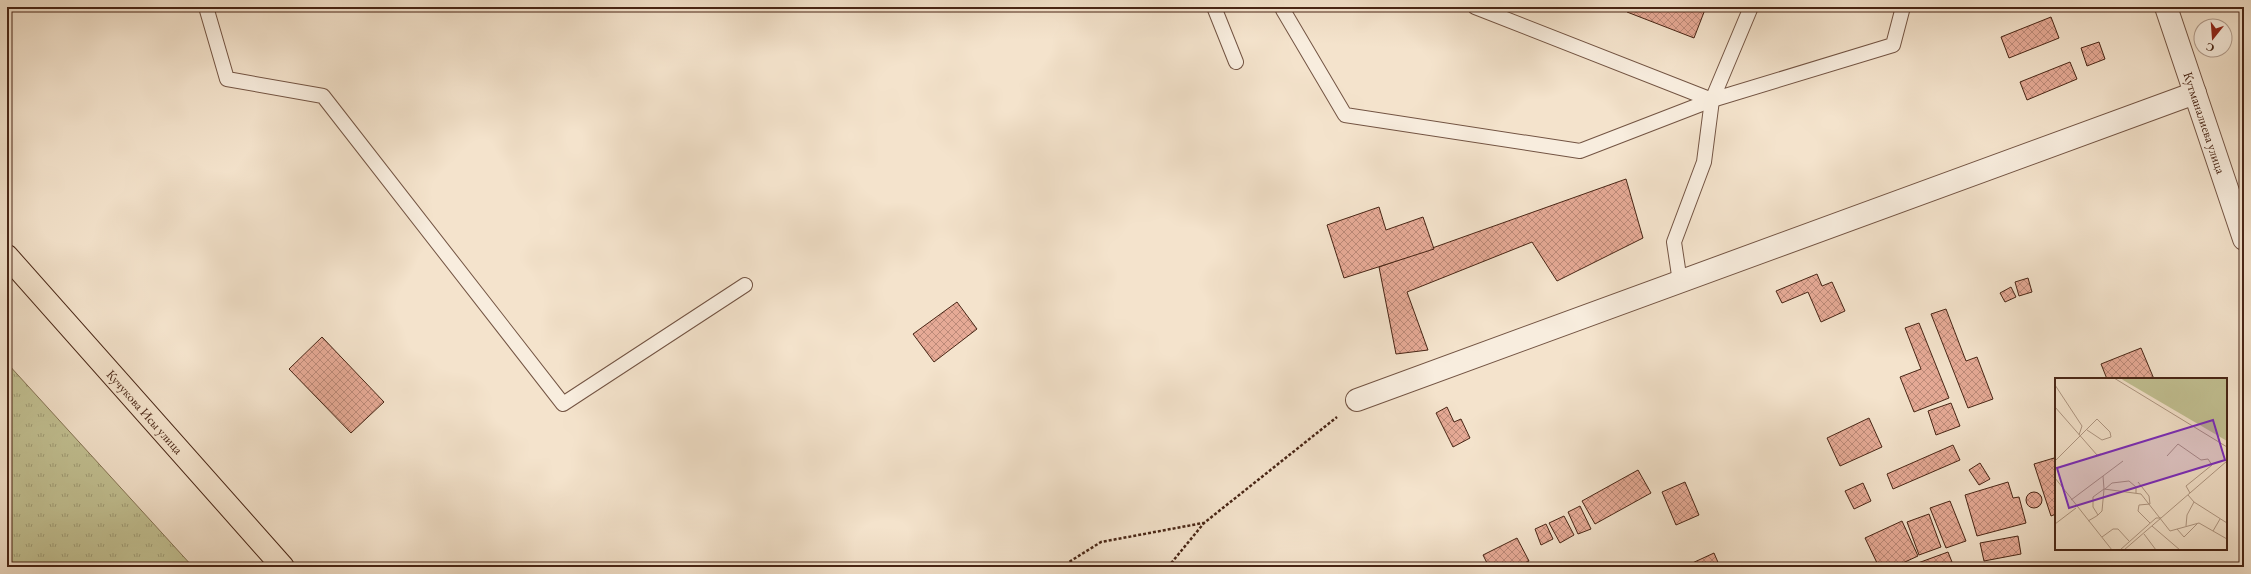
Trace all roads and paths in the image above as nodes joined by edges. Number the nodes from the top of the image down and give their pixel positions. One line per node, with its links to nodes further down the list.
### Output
1 (206, 7): 14 (lane)
2 (1214, 7): 8 (lane)
3 (1284, 7): 10 (lane)
4 (1475, 7): 10 (lane)
5 (1750, 7): 10 (lane)
6 (1903, 7): 10 (lane)
7 (2166, 7): 9 (street, Кутманалиева улица)
8 (1236, 62)
9 (2195, 93): 11 (street, Кутманалиева улица); 13 (street)
10 (1712, 100): 13 (lane)
11 (2244, 239)
12 (7, 256): 17 (main road, Кучукова Исы улица)
13 (1680, 282): 15 (street)
14 (745, 285)
15 (1357, 400): 16 (path)
16 (1204, 523): 18 (path); 19 (path)
17 (283, 567)
18 (1061, 567)
19 (1168, 567)

